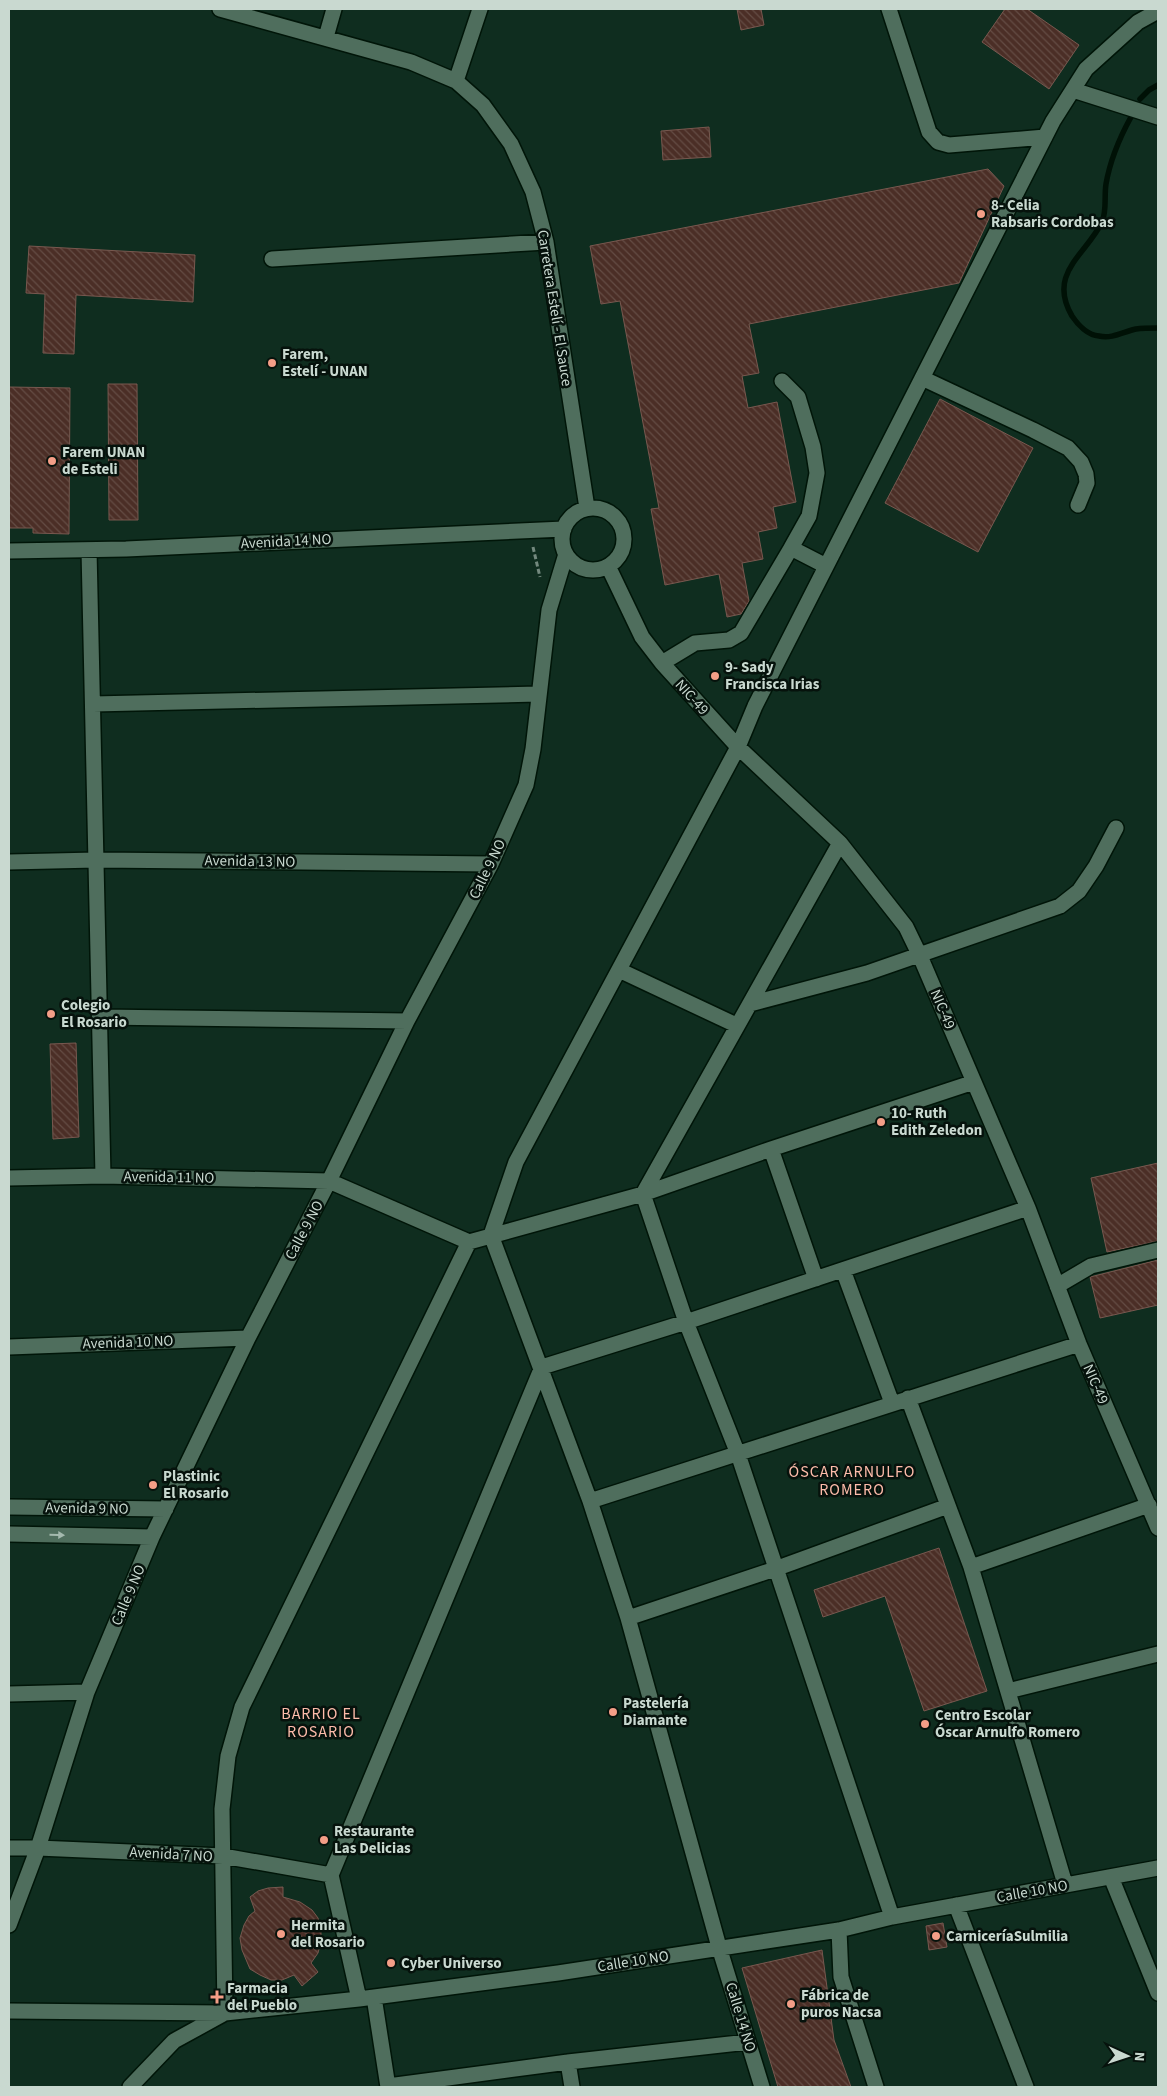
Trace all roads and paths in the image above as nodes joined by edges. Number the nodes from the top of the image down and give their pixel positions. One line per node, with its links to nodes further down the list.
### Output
1 (220, 9): 6 (street, Carretera Estelí - El Sauce)
2 (334, 9): 6 (street)
3 (480, 9): 7 (street)
4 (889, 9): 10 (street)
5 (1158, 11): 8 (street)
6 (326, 37): 7 (street, Carretera Estelí - El Sauce)
7 (456, 81): 11 (street, Carretera Estelí - El Sauce)
8 (1073, 90): 9 (street); 10 (street)
9 (1158, 118)
10 (1045, 137): 13 (street)
11 (546, 242): 12 (street); 16 (street, Carretera Estelí - El Sauce)
12 (272, 259)
13 (922, 378): 15 (street); 24 (street)
14 (782, 381): 19 (street)
15 (1078, 505)
16 (587, 508): 17 (street); 23 (street)
17 (564, 529): 18 (street, Avenida 14 NO); 22 (street)
18 (528, 530): 20 (street, Avenida 14 NO); 25 (path)
19 (791, 548): 24 (street); 26 (street)
20 (89, 550): 21 (street, Avenida 14 NO); 28 (street)
21 (9, 551)
22 (566, 554): 23 (street); 27 (street, Calle 9 NO)
23 (608, 566): 26 (street, NIC-49 / NIC-49)
24 (826, 566): 29 (street)
25 (542, 583)
26 (662, 663): 29 (street, NIC-49 / NIC-49)
27 (538, 694): 28 (street); 34 (street, Calle 9 NO)
28 (93, 704): 32 (street)
29 (738, 747): 31 (street, NIC-49 / NIC-49); 36 (street)
30 (1116, 828): 35 (street)
31 (840, 844): 35 (street, NIC-49 / NIC-49); 37 (street)
32 (96, 860): 33 (street, Avenida 13 NO); 34 (street, Avenida 13 NO); 38 (street)
33 (9, 862)
34 (491, 864): 39 (street, Calle 9 NO)
35 (920, 956): 37 (street); 41 (street, NIC-49 / NIC-49)
36 (619, 970): 40 (street); 48 (street)
37 (750, 1004): 40 (street)
38 (100, 1016): 39 (street); 43 (street)
39 (407, 1021): 45 (street, Calle 9 NO)
40 (736, 1025): 46 (street)
41 (974, 1082): 42 (street); 47 (street, NIC-49 / NIC-49)
42 (771, 1149): 46 (street); 52 (street)
43 (103, 1176): 44 (street, Avenida 11 NO); 45 (street, Avenida 11 NO)
44 (9, 1178)
45 (330, 1181): 49 (street); 55 (street, Calle 9 NO)
46 (643, 1194): 48 (street); 54 (street)
47 (1028, 1208): 51 (street); 53 (street, NIC-49 / NIC-49)
48 (491, 1235): 49 (street); 58 (street, Calle 14 NO)
49 (469, 1242): 79 (street)
50 (1158, 1250): 53 (street)
51 (843, 1270): 52 (street); 60 (street)
52 (816, 1279): 54 (street)
53 (1057, 1286): 56 (street, NIC-49 / NIC-49)
54 (686, 1322): 58 (street); 61 (street)
55 (248, 1338): 57 (street, Avenida 10 NO); 66 (street, Calle 9 NO)
56 (1079, 1344): 59 (street); 63 (street, NIC-49 / NIC-49)
57 (9, 1347)
58 (542, 1367): 62 (street, Calle 14 NO); 81 (street)
59 (908, 1398): 60 (street); 64 (street)
60 (892, 1403): 61 (street)
61 (738, 1454): 62 (street); 71 (street)
62 (590, 1501): 72 (street, Calle 14 NO)
63 (1149, 1505): 67 (street, NIC-49 / NIC-49); 70 (street)
64 (948, 1506): 70 (street); 71 (street)
65 (9, 1507): 66 (street, Avenida 9 NO)
66 (166, 1509): 69 (street, Calle 9 NO)
67 (1158, 1528)
68 (9, 1534): 69 (street, Avenida 9 NO, one-way to 69)
69 (152, 1537): 75 (street, Calle 9 NO)
70 (971, 1567): 74 (street)
71 (775, 1569): 72 (street); 85 (street)
72 (628, 1618): 88 (street, Calle 14 NO)
73 (1158, 1654): 74 (street)
74 (1008, 1691): 83 (street)
75 (87, 1692): 76 (street); 78 (street, Calle 9 NO)
76 (9, 1694)
77 (9, 1848): 78 (street, Avenida 7 NO)
78 (38, 1848): 79 (street, Avenida 7 NO); 86 (street, Calle 9 NO)
79 (223, 1856): 81 (street, Avenida 7 NO); 93 (street)
80 (1158, 1868): 82 (street, Calle 10 NO)
81 (331, 1875): 91 (street)
82 (1111, 1877): 83 (street, Calle 10 NO); 89 (street)
83 (1066, 1884): 84 (street, Calle 10 NO)
84 (956, 1905): 85 (street, Calle 10 NO); 101 (street)
85 (892, 1917): 87 (street, Calle 10 NO)
86 (9, 1925)
87 (839, 1930): 88 (street, Calle 10 NO); 100 (street)
88 (719, 1947): 90 (street, Calle 10 NO); 94 (street, Calle 14 NO)
89 (1158, 1993)
90 (374, 1997): 91 (street, Calle 10 NO); 97 (street)
91 (359, 1999): 93 (street, Calle 10 NO)
92 (9, 2011): 93 (street)
93 (224, 2013): 96 (street, Calle 10 NO)
94 (748, 2042): 95 (street); 99 (street, Calle 14 NO)
95 (568, 2062): 97 (street); 98 (street)
96 (130, 2087)
97 (388, 2087)
98 (572, 2087)
99 (762, 2087)
100 (876, 2087)
101 (1026, 2087)

